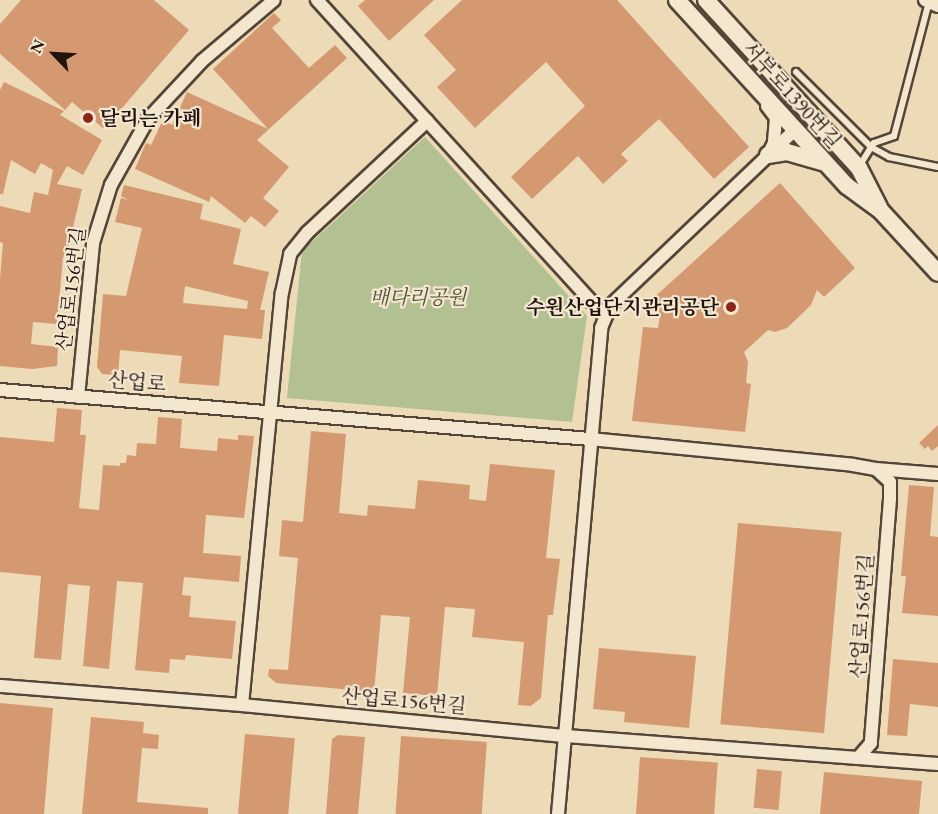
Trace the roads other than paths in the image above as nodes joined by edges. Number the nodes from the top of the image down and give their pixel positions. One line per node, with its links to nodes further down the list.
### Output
1 (274, 0): 20 (street, 산업로156번길)
2 (317, 0): 9 (street)
3 (678, 0): 6 (street, 서부로1390번길)
4 (706, 0): 8 (street, 서부로1390번길)
5 (930, 3): 11 (lane)
6 (740, 68): 10 (street, 서부로1390번길); 12 (street)
7 (796, 72): 11 (lane)
8 (810, 116): 10 (street); 15 (street, 서부로1390번길)
9 (427, 121): 18 (street); 21 (street)
10 (795, 130): 12 (street); 13 (street, 서부로1390번길)
11 (871, 147): 14 (lane); 15 (lane)
12 (768, 155): 13 (street); 18 (street)
13 (826, 164): 16 (street, 서부로1390번길)
14 (938, 167)
15 (859, 168): 16 (street, 서부로1390번길)
16 (881, 211): 17 (street, 서부로1390번길)
17 (938, 273)
18 (605, 317): 22 (street)
19 (0, 390): 20 (street, 산업로)
20 (78, 397): 21 (street, 산업로)
21 (270, 413): 22 (street); 26 (street)
22 (590, 439): 23 (street); 27 (street)
23 (876, 469): 24 (street); 28 (street, 산업로156번길)
24 (938, 474)
25 (0, 686): 26 (street, 산업로156번길)
26 (242, 705): 27 (street, 산업로156번길)
27 (563, 736): 28 (street, 산업로156번길); 30 (street)
28 (858, 758): 29 (street)
29 (938, 764)
30 (558, 814)

